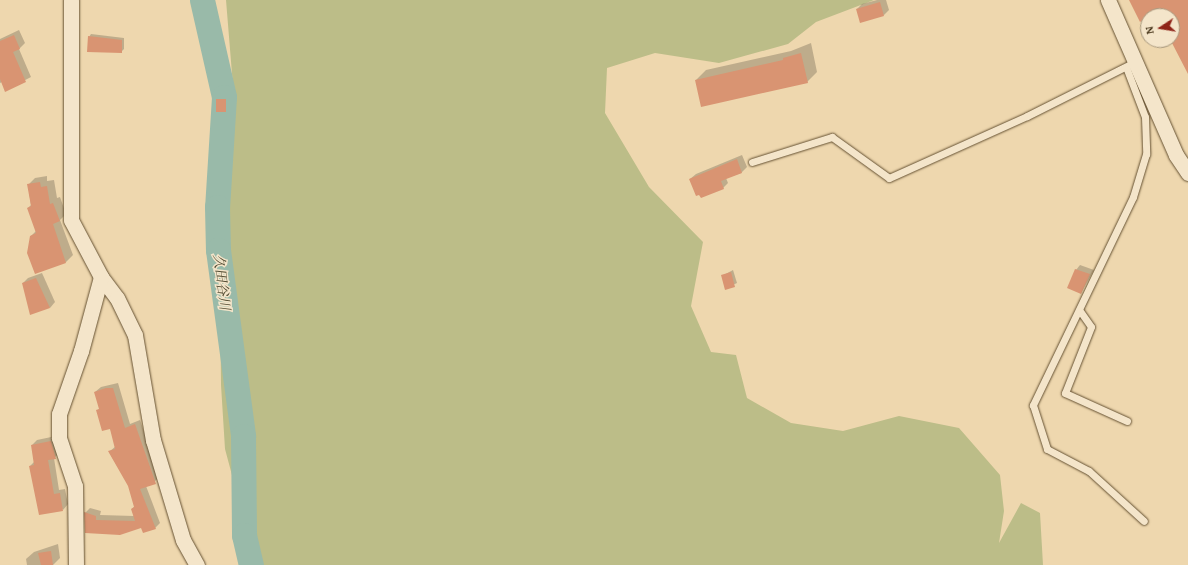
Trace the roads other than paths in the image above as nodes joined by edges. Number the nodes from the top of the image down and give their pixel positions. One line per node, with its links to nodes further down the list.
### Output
1 (72, 0): 6 (street)
2 (1108, 0): 3 (street)
3 (1130, 64): 4 (lane); 5 (street); 7 (lane)
4 (752, 162)
5 (1188, 173)
6 (101, 277): 10 (street); 11 (street)
7 (1080, 311): 8 (lane); 9 (lane)
8 (1127, 421)
9 (1144, 521)
10 (76, 565)
11 (197, 565)

